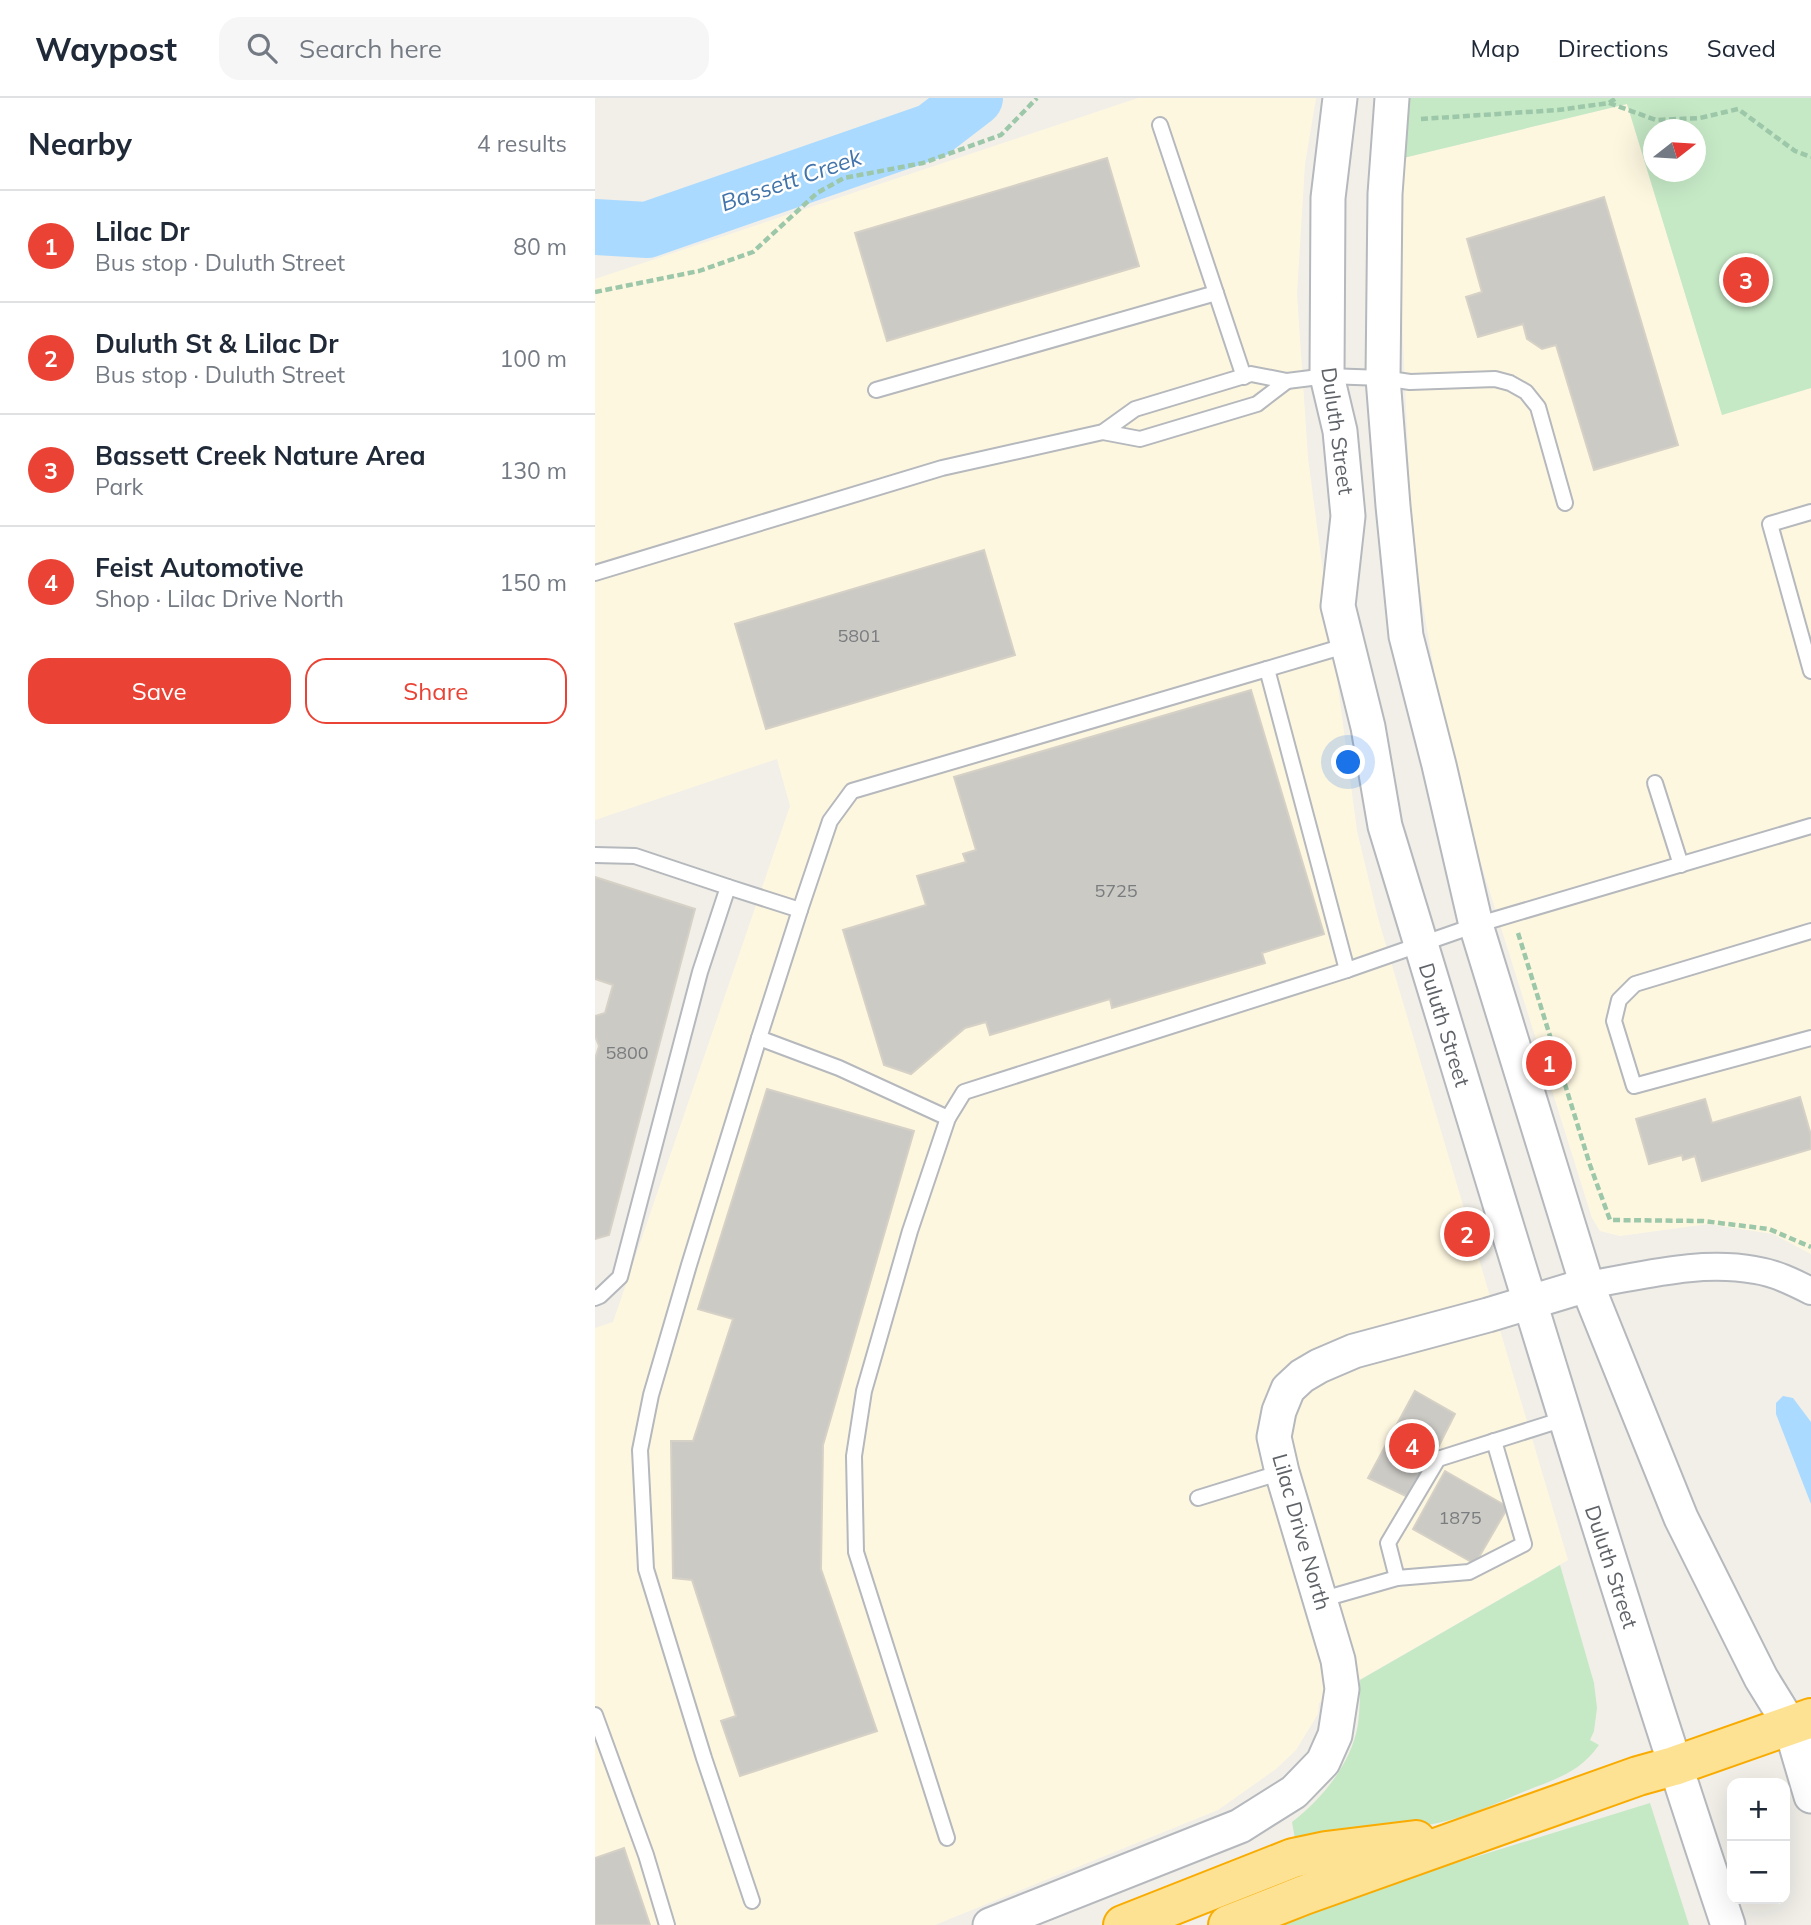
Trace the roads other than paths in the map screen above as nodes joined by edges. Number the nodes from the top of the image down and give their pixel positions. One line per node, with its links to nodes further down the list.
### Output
1 (1340, 98): 5 (street, Duluth Street)
2 (1401, 109): 7 (street)
3 (1160, 125): 4 (lane)
4 (1216, 293): 6 (lane); 9 (lane)
5 (1327, 376): 7 (lane); 8 (lane); 14 (street, Duluth Street)
6 (1244, 377): 8 (lane); 10 (lane)
7 (1383, 378): 11 (lane); 23 (street)
8 (1287, 381): 10 (lane)
9 (876, 390)
10 (1103, 432): 13 (lane)
11 (1565, 503)
12 (1811, 512): 16 (lane)
13 (595, 573)
14 (1348, 645): 15 (lane); 25 (street, Duluth Street)
15 (1267, 669): 22 (lane); 26 (lane)
16 (1811, 671)
17 (1655, 783): 20 (lane)
18 (1811, 826): 20 (lane)
19 (595, 855): 21 (lane)
20 (1682, 865): 23 (lane)
21 (728, 887): 22 (lane); 32 (lane)
22 (800, 910): 27 (lane)
23 (1476, 925): 25 (lane); 30 (street)
24 (1811, 931): 28 (lane)
25 (1420, 946): 26 (lane); 33 (street, Duluth Street)
26 (1347, 970): 29 (lane)
27 (759, 1038): 29 (lane); 46 (lane)
28 (1811, 1038)
29 (948, 1118): 45 (lane)
30 (1587, 1284): 31 (street, Lilac Drive North); 33 (street, Lilac Drive North); 41 (street)
31 (1811, 1291)
32 (595, 1297)
33 (1529, 1303): 34 (street, Duluth Street); 36 (street, Lilac Drive North)
34 (1565, 1419): 35 (lane); 42 (street, Duluth Street)
35 (1494, 1441): 38 (lane); 38 (lane)
36 (1282, 1472): 37 (lane); 39 (street, Lilac Drive North)
37 (1198, 1497)
38 (1397, 1578): 39 (lane)
39 (1320, 1600): 48 (street, Lilac Drive North)
40 (595, 1715): 47 (lane)
41 (1800, 1722): 42 (highway); 43 (street)
42 (1674, 1766): 44 (highway); 51 (street, Duluth Street)
43 (1811, 1796)
44 (1477, 1835): 49 (highway); 50 (highway)
45 (947, 1838)
46 (752, 1901)
47 (667, 1925)
48 (990, 1925)
49 (1123, 1925)
50 (1228, 1925)
51 (1727, 1925)

